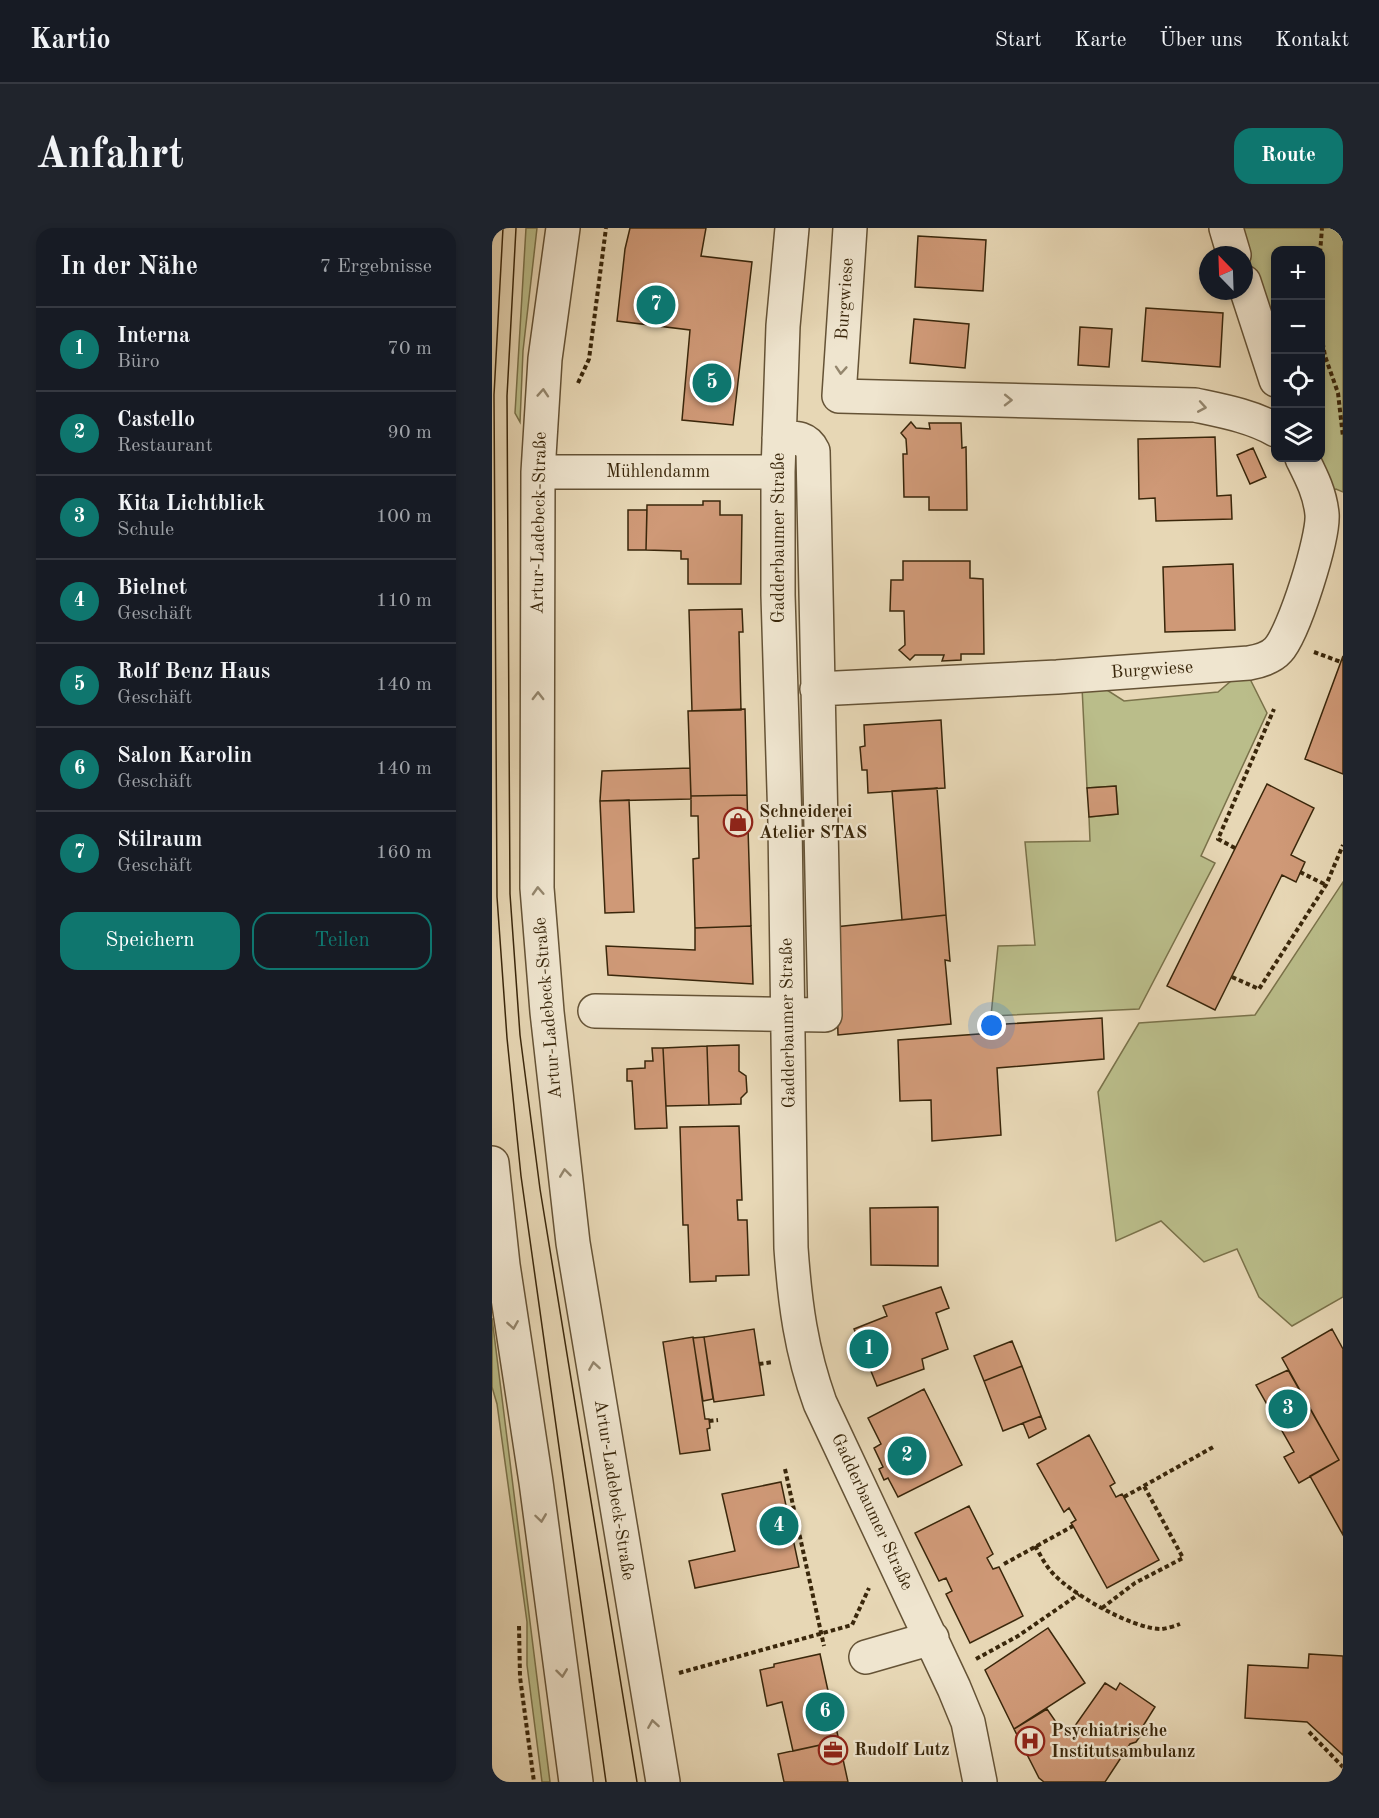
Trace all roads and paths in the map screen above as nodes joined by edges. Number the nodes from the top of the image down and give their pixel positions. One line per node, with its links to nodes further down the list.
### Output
1 (563, 228): 17 (street, Artur-Ladebeck-Straße, one-way to 1)
2 (606, 228): 11 (path)
3 (792, 228): 15 (street, Gadderbaumer Straße)
4 (850, 228): 13 (street, Burgwiese, one-way to 13)
5 (1226, 228): 7 (street)
6 (1322, 228): 8 (path)
7 (1231, 246)
8 (1321, 246)
9 (1250, 300): 12 (street)
10 (1325, 354): 14 (path)
11 (589, 359)
12 (1271, 367)
13 (1271, 428)
14 (1343, 437)
15 (779, 438): 18 (street, Gadderbaumer Straße); 19 (street)
16 (1304, 462): 19 (street, Burgwiese)
17 (538, 472): 18 (street, Mühlendamm); 53 (street, Artur-Ladebeck-Straße, one-way to 17)
18 (778, 472): 27 (street, Gadderbaumer Straße)
19 (818, 689): 27 (street)
20 (1274, 709): 22 (path)
21 (1343, 845): 24 (path)
22 (1235, 848)
23 (1300, 872): 24 (path)
24 (1326, 885): 25 (path)
25 (1232, 977)
26 (595, 1011): 27 (street)
27 (788, 1016): 36 (street, Gadderbaumer Straße)
28 (492, 1163): 52 (street, one-way to 52)
29 (718, 1420): 30 (path)
30 (709, 1421)
31 (1215, 1446): 33 (path)
32 (785, 1469): 43 (path)
33 (1144, 1486): 34 (path); 40 (path)
34 (1124, 1497)
35 (1072, 1526): 37 (path)
36 (889, 1546): 43 (path); 44 (street, Gadderbaumer Straße)
37 (1035, 1546): 38 (path); 39 (path)
38 (1004, 1564)
39 (1079, 1594): 40 (path); 47 (path)
40 (1102, 1608): 42 (path)
41 (519, 1621): 51 (path)
42 (1180, 1624)
43 (821, 1633): 45 (path); 48 (path)
44 (932, 1638): 46 (street); 47 (street, Gadderbaumer Straße)
45 (824, 1646)
46 (866, 1657)
47 (947, 1671): 54 (street, Gadderbaumer Straße)
48 (671, 1675)
49 (1309, 1732): 50 (path)
50 (1343, 1767)
51 (534, 1782)
52 (576, 1782)
53 (663, 1782)
54 (980, 1782)

